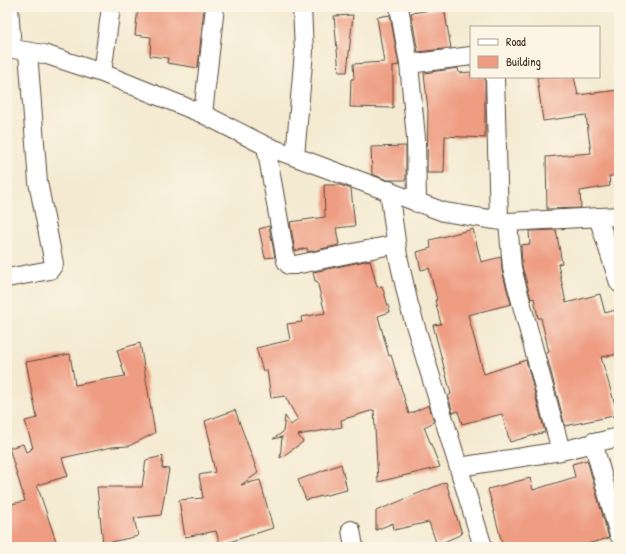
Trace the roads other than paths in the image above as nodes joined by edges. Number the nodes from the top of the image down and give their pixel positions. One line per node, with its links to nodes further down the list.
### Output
1 (9, 7): 6 (street)
2 (111, 7): 9 (street)
3 (216, 7): 11 (street)
4 (302, 7): 13 (street)
5 (399, 7): 8 (street)
6 (16, 50): 9 (street); 20 (street)
7 (470, 56): 8 (street)
8 (408, 64): 15 (street)
9 (102, 73): 11 (street)
10 (495, 78): 18 (street)
11 (203, 114): 12 (street)
12 (266, 146): 13 (street); 19 (street)
13 (295, 157): 14 (street)
14 (389, 190): 15 (street); 19 (street)
15 (417, 203): 18 (street)
16 (619, 216): 17 (street)
17 (598, 217): 18 (street); 21 (street)
18 (504, 221): 24 (street)
19 (396, 244): 25 (street)
20 (7, 278)
21 (619, 283)
22 (619, 437): 23 (street)
23 (593, 442): 24 (street); 26 (street)
24 (561, 451): 25 (street)
25 (459, 467): 27 (street)
26 (619, 535)
27 (483, 547)

